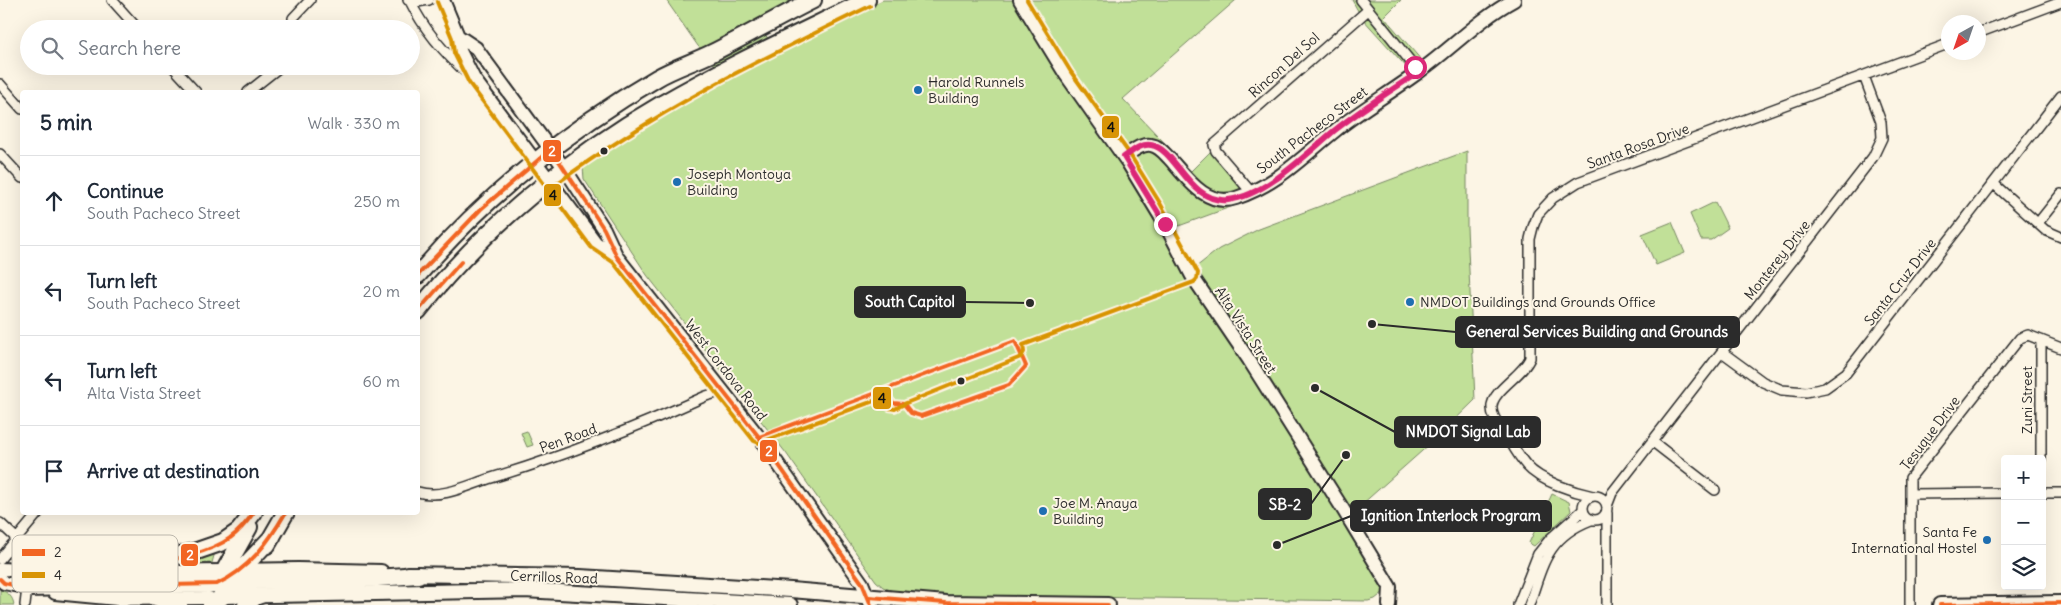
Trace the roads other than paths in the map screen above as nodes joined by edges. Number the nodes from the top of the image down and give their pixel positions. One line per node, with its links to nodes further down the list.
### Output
1 (112, 0): 13 (street)
2 (310, 0): 14 (street)
3 (409, 0): 4 (street); 15 (street)
4 (428, 0)
5 (442, 0): 18 (street, West Cordova Road)
6 (813, 0): 30 (highway)
7 (867, 0): 34 (highway)
8 (1020, 0): 31 (street, Alta Vista Street)
9 (1361, 0): 12 (street)
10 (1514, 0): 20 (street, South Pacheco Street)
11 (2061, 2): 17 (street)
12 (1368, 10): 20 (street); 38 (street, Rincon Del Sol)
13 (130, 20)
14 (293, 20)
15 (420, 20)
16 (420, 21): 24 (street)
17 (1986, 30)
18 (458, 36): 24 (street, West Cordova Road); 30 (street, West Cordova Road)
19 (1941, 47): 23 (street, Santa Rosa Drive)
20 (1419, 72): 38 (street, South Pacheco Street)
21 (180, 75): 26 (street)
22 (270, 75): 27 (street)
23 (1864, 76): 47 (street, Monterey Drive); 52 (street, Santa Rosa Drive)
24 (474, 79): 33 (street, West Cordova Road)
25 (0, 84): 29 (street)
26 (194, 90)
27 (251, 90)
28 (2061, 96): 37 (street, Santa Cruz Drive)
29 (20, 106)
30 (551, 150): 33 (highway); 34 (street, West Cordova Road)
31 (1124, 157): 38 (street, South Pacheco Street); 93 (street, Alta Vista Street)
32 (1, 158): 35 (street)
33 (536, 161): 36 (street, West Cordova Road); 43 (highway)
34 (565, 169): 36 (highway); 42 (street, West Cordova Road)
35 (20, 176)
36 (551, 180): 42 (street, West Cordova Road); 44 (highway)
37 (1994, 184): 40 (street); 47 (street, Santa Cruz Drive)
38 (1251, 192)
39 (2061, 194): 40 (street)
40 (2038, 224): 41 (street)
41 (2061, 237)
42 (617, 257): 48 (street, West Cordova Road)
43 (420, 273)
44 (420, 309)
45 (2041, 340): 46 (street, Tesuque Drive); 50 (street, Zuni Street); 58 (street, Tesuque Drive)
46 (2061, 348)
47 (1722, 352): 49 (street, Monterey Drive)
48 (724, 391): 53 (street, Pen Road); 86 (street, West Cordova Road)
49 (1653, 442): 51 (street); 57 (street, Monterey Drive)
50 (2041, 455)
51 (1715, 490)
52 (1575, 492): 59 (street); 60 (street)
53 (420, 493)
54 (2001, 493): 58 (street)
55 (2046, 493): 56 (street)
56 (2061, 493)
57 (1612, 494): 59 (street); 61 (street, Monterey Drive)
58 (1910, 494): 97 (street, Tesuque Drive)
59 (1597, 496): 60 (street); 61 (street)
60 (1583, 507): 66 (street); 94 (street)
61 (1607, 509): 66 (street); 68 (street, Monterey Drive)
62 (36, 515): 70 (street)
63 (252, 515): 72 (highway)
64 (257, 515): 80 (highway)
65 (284, 515): 80 (highway)
66 (1594, 520): 68 (street); 95 (street)
67 (0, 523): 69 (street)
68 (1608, 529): 96 (street, Monterey Drive)
69 (13, 535)
70 (19, 535)
71 (12, 543): 73 (street)
72 (178, 556)
73 (0, 559)
74 (418, 575): 77 (main road, Cerrillos Road); 80 (highway)
75 (0, 578): 78 (street, Cerrillos Road)
76 (178, 584): 80 (street, Cerrillos Road)
77 (706, 584): 85 (main road); 86 (main road, Cerrillos Road)
78 (12, 585)
79 (178, 590): 80 (highway)
80 (225, 590): 83 (main road, Cerrillos Road); 84 (street, Cerrillos Road)
81 (27, 592): 88 (street)
82 (55, 592): 84 (street, Cerrillos Road)
83 (263, 594): 85 (main road, Cerrillos Road); 90 (highway)
84 (158, 598): 89 (highway)
85 (706, 599): 91 (main road, Cerrillos Road)
86 (870, 601): 92 (main road, Cerrillos Road)
87 (2061, 603): 98 (main road)
88 (25, 605)
89 (179, 605)
90 (246, 605)
91 (790, 605)
92 (1108, 605)
93 (1389, 605)
94 (1518, 605)
95 (1530, 605)
96 (1607, 605)
97 (1910, 605)
98 (1940, 605)

